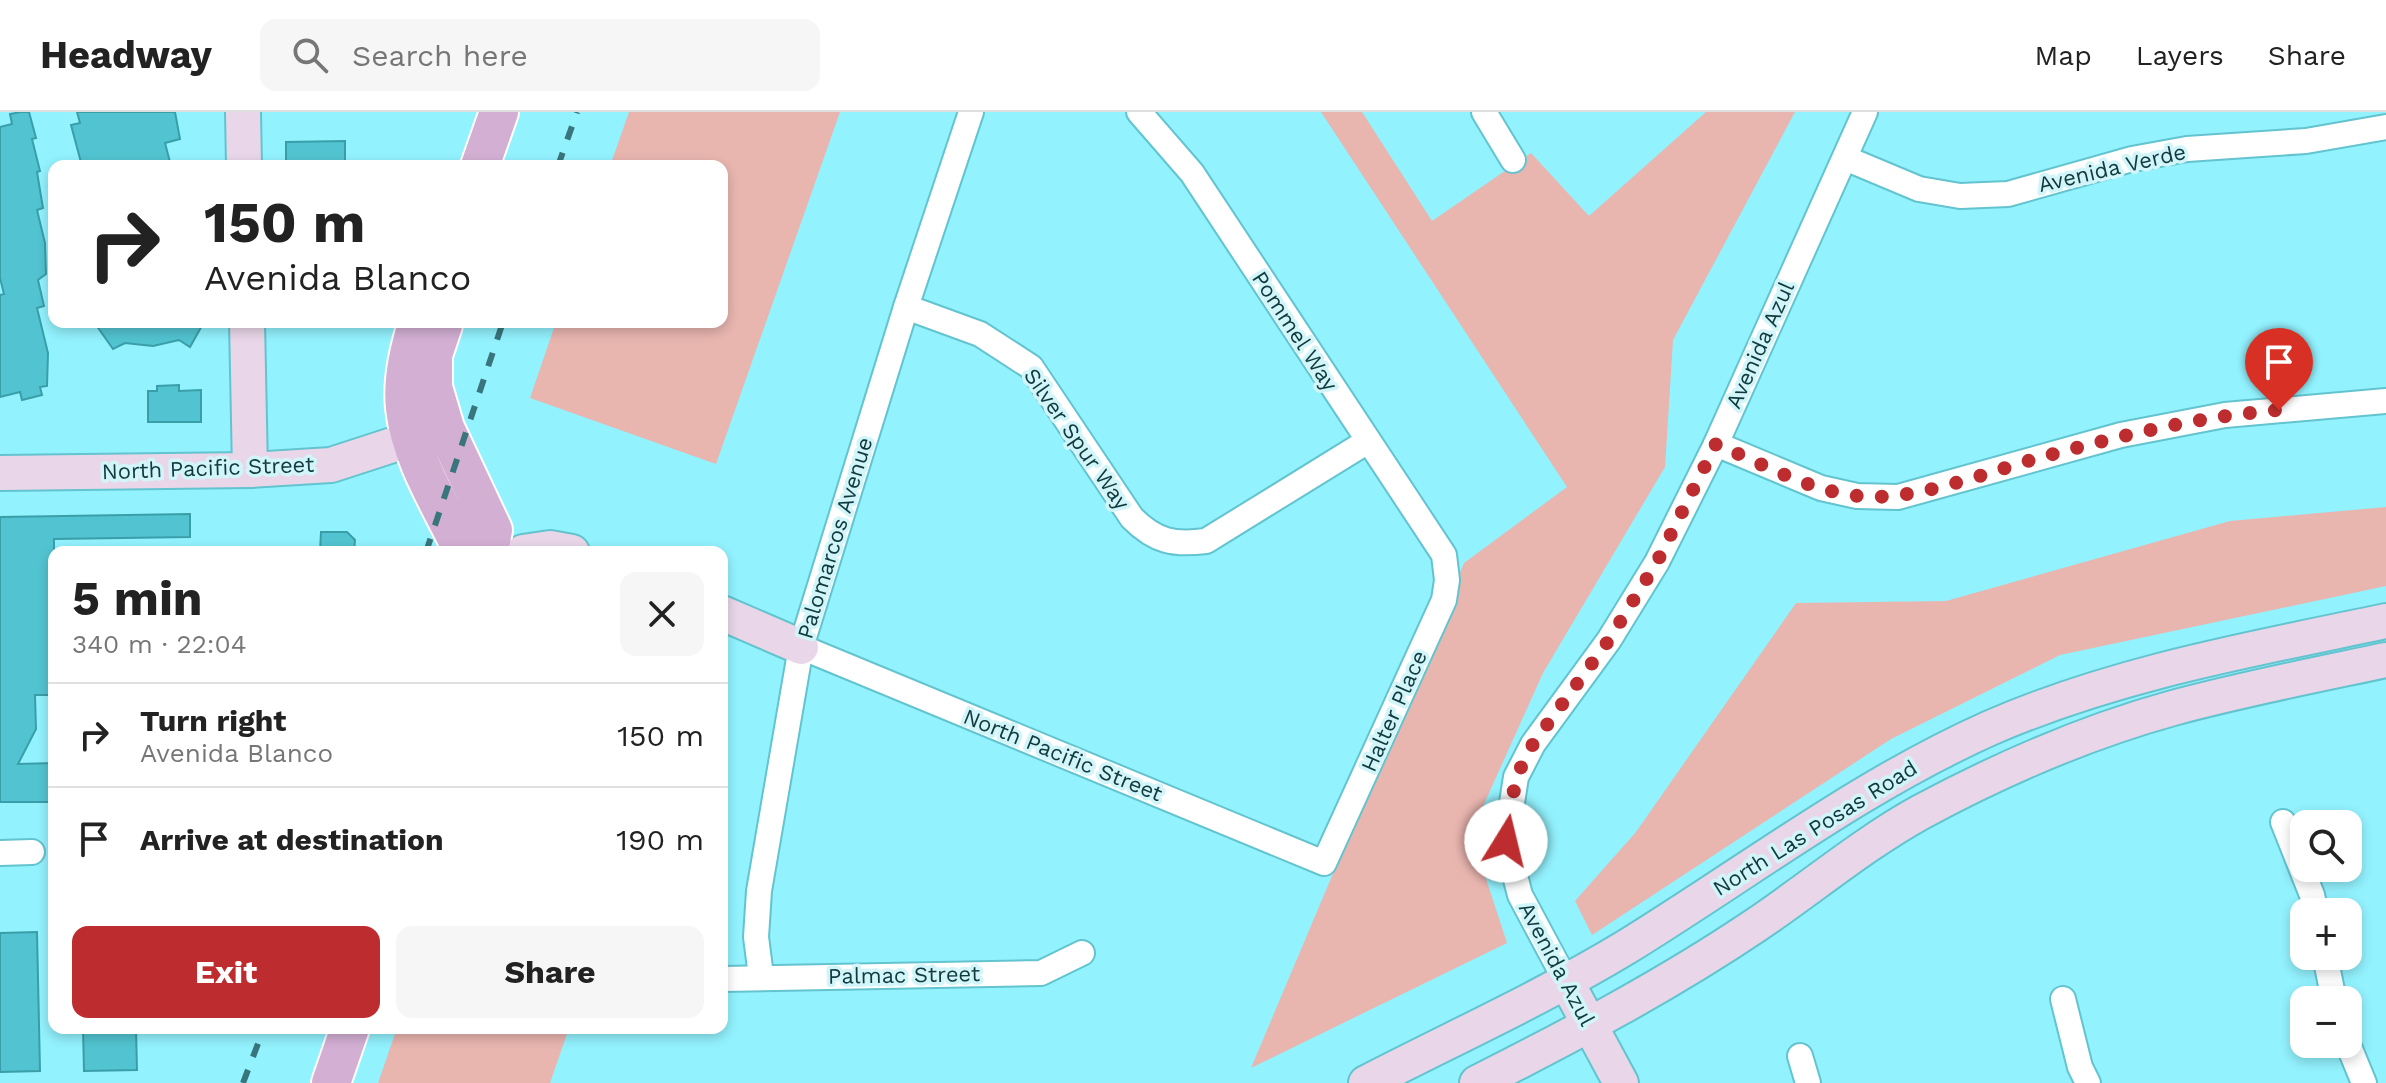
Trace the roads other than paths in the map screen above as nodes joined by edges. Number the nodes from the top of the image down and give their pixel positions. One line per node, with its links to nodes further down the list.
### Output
1 (243, 112): 9 (main road)
2 (499, 112): 10 (main road)
3 (971, 112): 12 (street, Palomarcos Avenue)
4 (1139, 112): 18 (street, Pommel Way)
5 (1865, 112): 8 (street, Avenida Azul)
6 (1488, 113): 11 (street)
7 (2386, 127): 8 (street, Avenida Verde)
8 (1845, 158): 19 (street, Avenida Azul)
9 (244, 160)
10 (482, 160)
11 (1513, 160)
12 (906, 307): 18 (street, Silver Spur Way); 27 (street, Palomarcos Avenue)
13 (247, 328): 20 (main road)
14 (417, 328): 17 (main road)
15 (442, 328): 23 (main road)
16 (2386, 401): 19 (street)
17 (411, 439): 20 (main road, North Pacific Street); 22 (main road)
18 (1368, 441): 24 (street, Pommel Way)
19 (1716, 444): 37 (street, Avenida Azul)
20 (250, 470): 21 (main road, North Pacific Street)
21 (0, 473)
22 (461, 546)
23 (490, 546)
24 (1444, 555): 32 (street, Halter Place)
25 (728, 616): 27 (main road)
26 (2386, 621): 37 (main road, North Las Posas Road)
27 (801, 647): 32 (street, North Pacific Street); 35 (street, Palomarcos Avenue)
28 (2386, 660): 39 (main road, North Las Posas Road)
29 (2283, 822): 33 (street)
30 (32, 852): 31 (street)
31 (0, 853)
32 (1324, 863)
33 (2313, 898)
34 (1082, 953): 35 (street, Palmac Street)
35 (761, 976): 36 (street, Palmac Street)
36 (728, 979)
37 (1566, 981): 39 (main road, Avenida Azul); 44 (main road, North Las Posas Road)
38 (2063, 999): 48 (street)
39 (1590, 1025): 45 (main road, North Las Posas Road); 46 (main road, Avenida Azul)
40 (348, 1034): 43 (main road)
41 (1800, 1056): 47 (street)
42 (2354, 1058): 49 (street)
43 (331, 1083)
44 (1366, 1083)
45 (1477, 1083)
46 (1621, 1083)
47 (1808, 1083)
48 (2088, 1083)
49 (2364, 1083)

